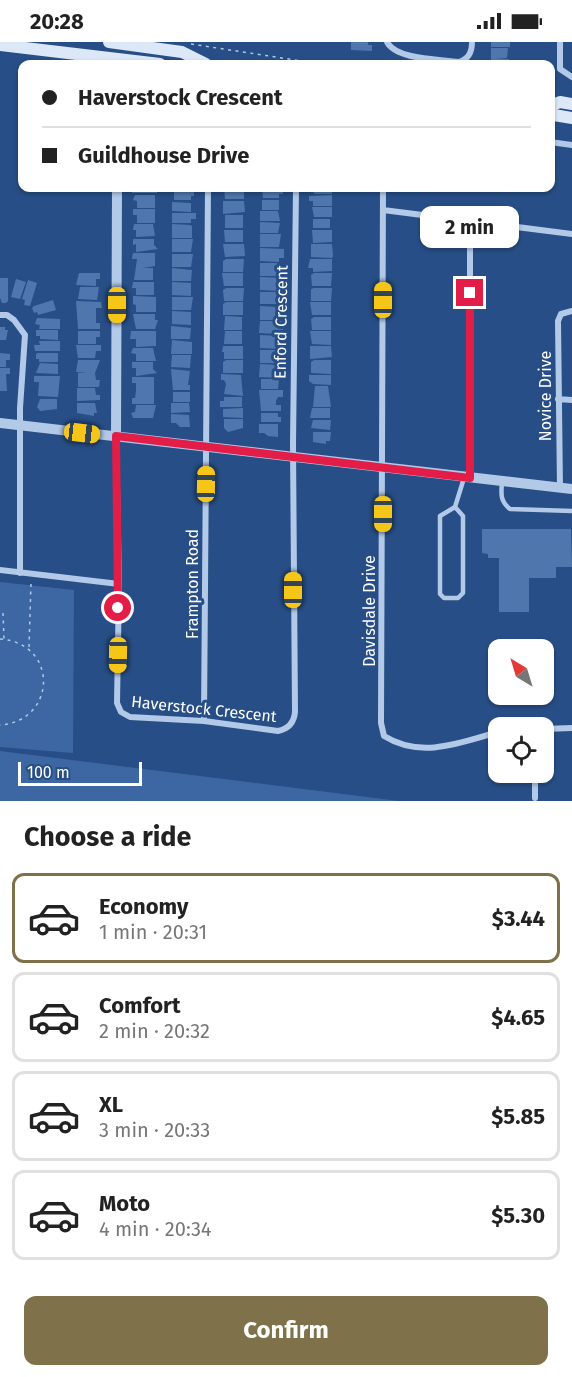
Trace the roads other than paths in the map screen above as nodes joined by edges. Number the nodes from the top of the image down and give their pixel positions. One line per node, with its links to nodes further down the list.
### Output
1 (115, 42): 7 (street); 8 (main road)
2 (387, 42): 9 (street)
3 (472, 42): 10 (street)
4 (560, 42): 11 (street)
5 (0, 45): 6 (main road)
6 (104, 60)
7 (118, 60)
8 (197, 60)
9 (444, 60)
10 (464, 60)
11 (572, 77)
12 (572, 104): 13 (main road)
13 (555, 105)
14 (555, 115): 15 (main road)
15 (572, 118)
16 (555, 143): 17 (street)
17 (572, 145)
18 (117, 192): 31 (street)
19 (208, 192): 32 (street)
20 (296, 192): 33 (street, Enford Crescent)
21 (383, 192): 22 (street, Davisdale Drive)
22 (383, 210): 23 (street); 34 (street, Davisdale Drive)
23 (470, 223): 24 (street); 35 (street)
24 (572, 234)
25 (572, 311): 27 (street, Novice Drive)
26 (0, 315): 30 (street)
27 (558, 399): 28 (street); 37 (street, Novice Drive)
28 (572, 400)
29 (0, 423): 30 (street)
30 (20, 425): 31 (street); 42 (street)
31 (116, 436): 32 (street); 43 (street, Haverstock Crescent)
32 (207, 447): 33 (street); 44 (street, Frampton Road)
33 (293, 458): 34 (street); 44 (street, Haverstock Crescent)
34 (383, 468): 35 (street); 47 (street, Davisdale Drive)
35 (467, 478): 36 (street); 39 (lane)
36 (502, 482): 37 (street); 40 (lane)
37 (560, 489): 38 (street)
38 (572, 489)
39 (455, 507): 39 (lane)
40 (572, 511)
41 (0, 570): 42 (street)
42 (20, 573): 43 (street)
43 (119, 584): 44 (street, Haverstock Crescent)
44 (204, 720)
45 (572, 728): 46 (street)
46 (554, 729)
47 (488, 735)
48 (535, 783): 49 (street)
49 (535, 798)

